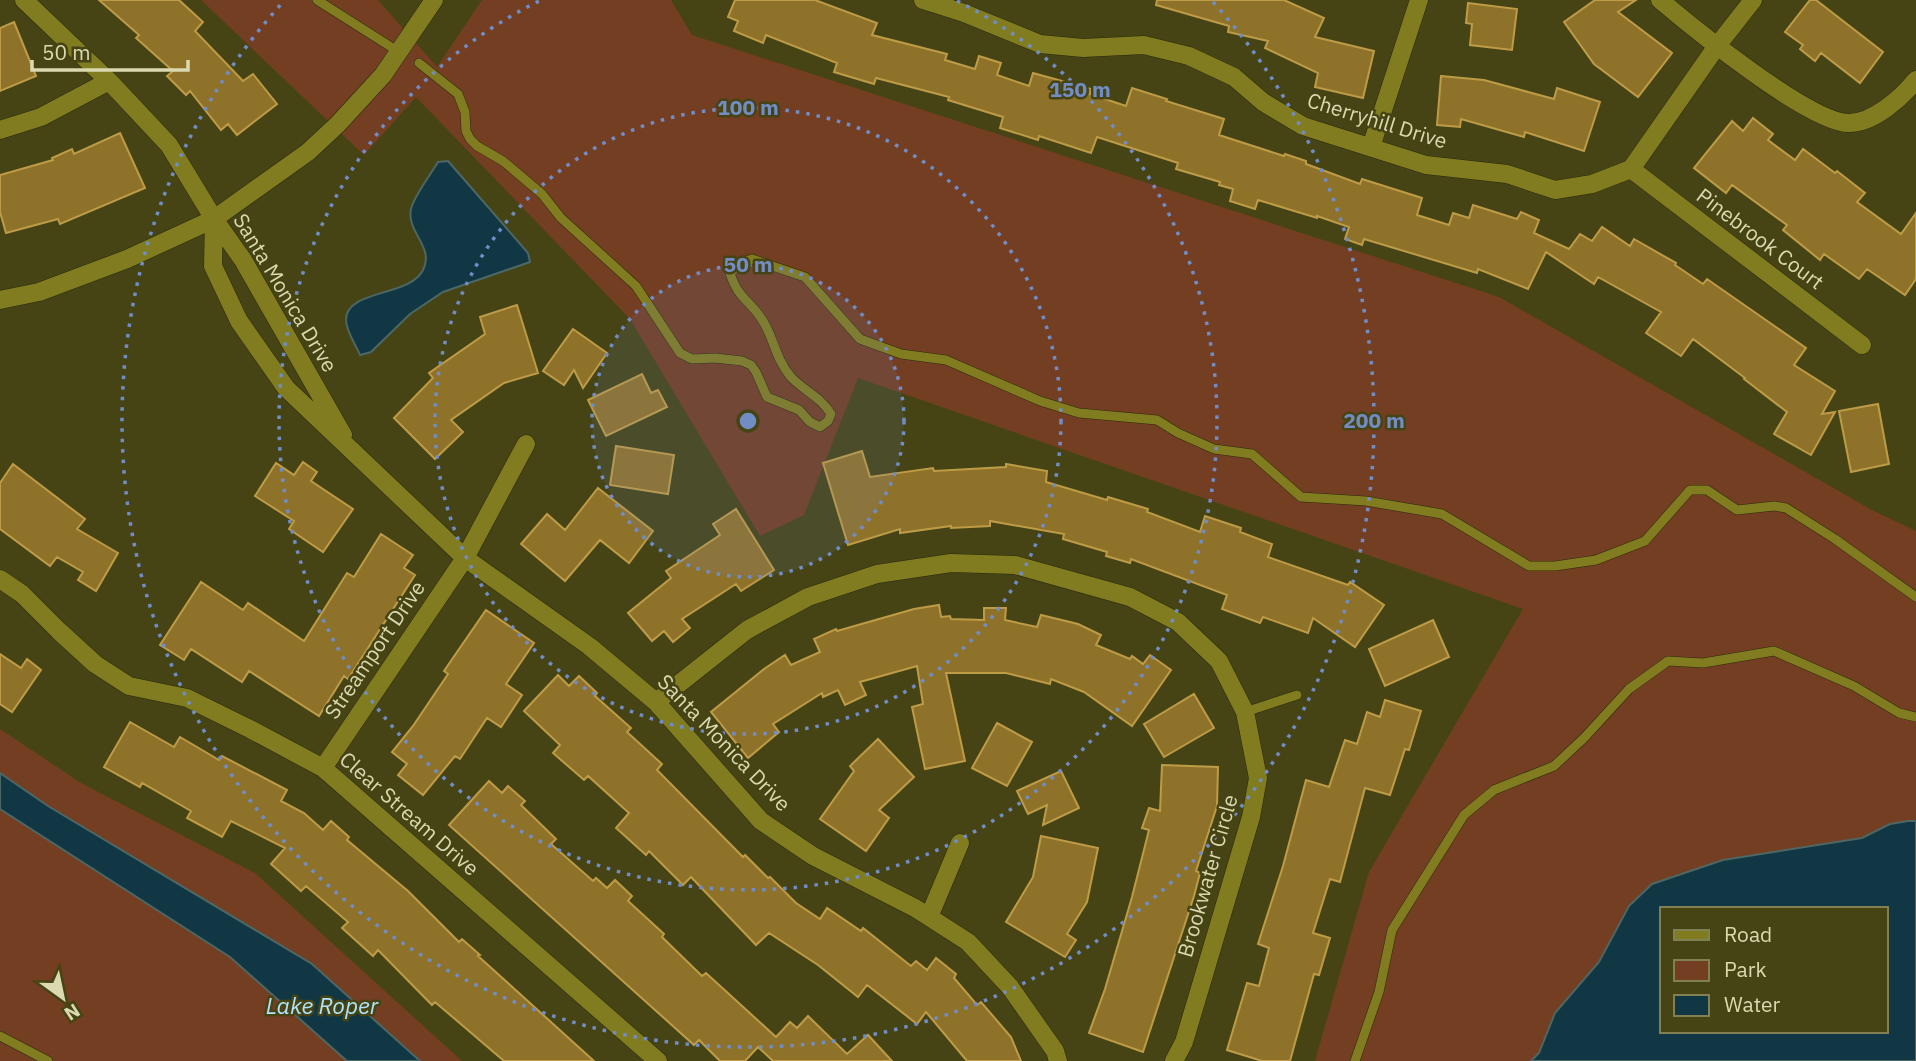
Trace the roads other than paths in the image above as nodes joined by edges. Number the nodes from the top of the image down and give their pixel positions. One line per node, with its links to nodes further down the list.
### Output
1 (24, 0): 13 (street)
2 (317, 0): 10 (lane)
3 (434, 0): 10 (street)
4 (923, 0): 8 (street, Cherryhill Drive)
5 (1419, 0): 15 (street)
6 (1660, 0): 9 (street)
7 (1753, 0): 9 (street)
8 (966, 6): 15 (street, Cherryhill Drive)
9 (1717, 46): 12 (street); 16 (street)
10 (399, 52): 17 (street)
11 (419, 63): 24 (lane)
12 (1916, 80)
13 (109, 81): 14 (street); 17 (street)
14 (0, 130)
15 (1371, 147): 16 (street, Cherryhill Drive)
16 (1631, 169): 19 (street, Pinebrook Court)
17 (214, 219): 18 (street); 21 (street, Santa Monica Drive); 21 (street, Santa Monica Drive)
18 (0, 300)
19 (1862, 345)
20 (526, 444): 22 (street, Streamport Drive)
21 (352, 451): 22 (street, Santa Monica Drive)
22 (466, 558): 26 (street, Santa Monica Drive); 29 (street, Streamport Drive)
23 (0, 579): 29 (street, Clear Stream Drive)
24 (1916, 597)
25 (1297, 695): 27 (lane)
26 (656, 702): 27 (street, Brookwater Circle); 31 (street, Santa Monica Drive)
27 (1245, 712): 36 (street, Brookwater Circle)
28 (1916, 717): 37 (lane)
29 (323, 768): 34 (street, Clear Stream Drive)
30 (960, 843): 31 (street)
31 (929, 917): 35 (street, Santa Monica Drive)
32 (0, 1036): 33 (lane)
33 (48, 1061)
34 (658, 1061)
35 (1058, 1061)
36 (1174, 1061)
37 (1355, 1061)

